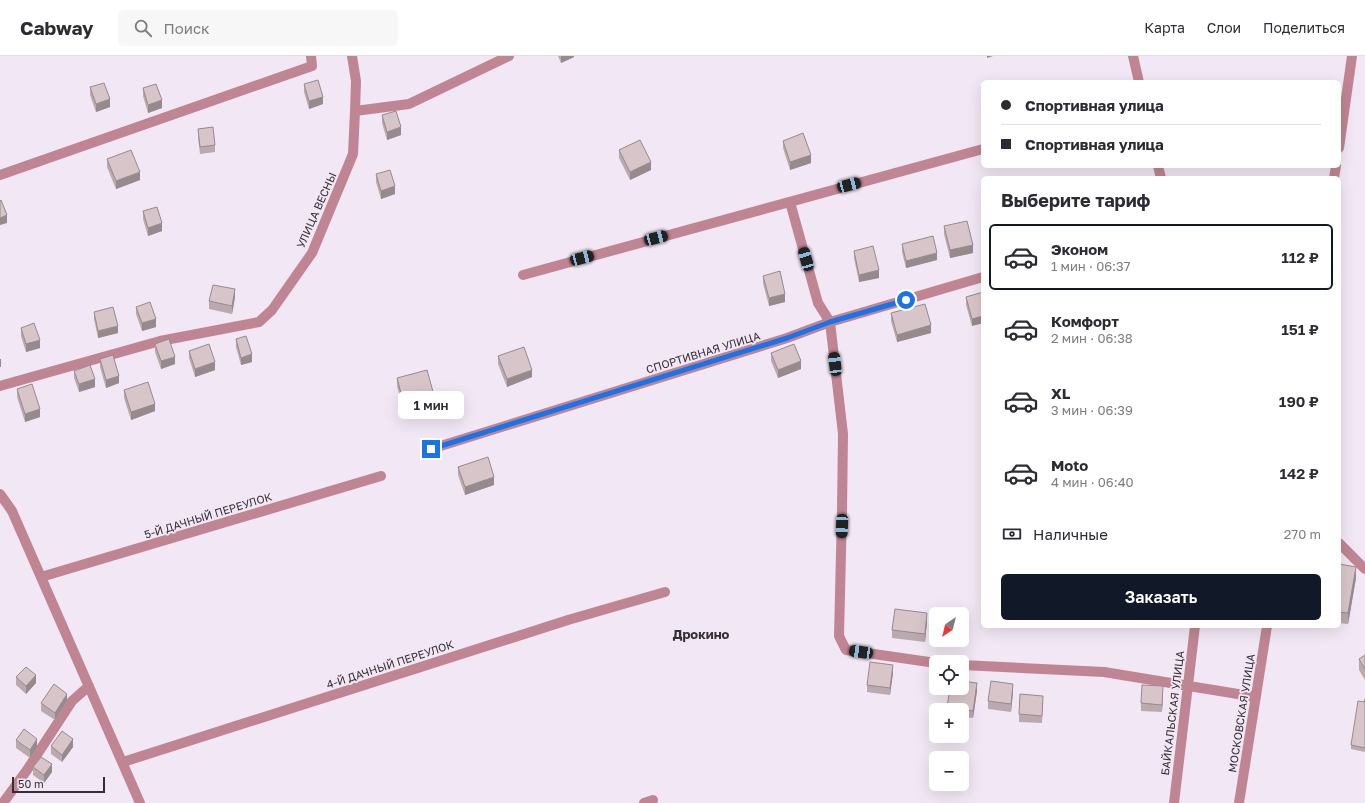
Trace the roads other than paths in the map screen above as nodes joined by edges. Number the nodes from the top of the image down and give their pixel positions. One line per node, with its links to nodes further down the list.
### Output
1 (311, 56): 10 (street)
2 (352, 56): 7 (street, УЛИЦА ВЕСНЫ)
3 (509, 56): 7 (street)
4 (1134, 56): 6 (street)
5 (1352, 56): 8 (street)
6 (1140, 80)
7 (355, 111): 15 (street, УЛИЦА ВЕСНЫ)
8 (1341, 134)
9 (981, 150): 11 (street)
10 (0, 175)
11 (790, 202): 12 (street); 14 (street)
12 (523, 275)
13 (981, 278): 14 (street, СПОРТИВНАЯ УЛИЦА)
14 (830, 322): 16 (street, СПОРТИВНАЯ УЛИЦА); 25 (street)
15 (0, 386)
16 (431, 449)
17 (381, 476): 21 (street, 5-Й ДАЧНЫЙ ПЕРЕУЛОК)
18 (0, 494): 21 (street)
19 (1341, 545): 20 (street)
20 (1365, 569)
21 (41, 577): 27 (street)
22 (665, 592): 30 (street, 4-Й ДАЧНЫЙ ПЕРЕУЛОК)
23 (1195, 628): 28 (street, БАЙКАЛЬСКАЯ УЛИЦА)
24 (1267, 628): 29 (street, МОСКОВСКАЯ УЛИЦА)
25 (929, 661)
26 (969, 665): 28 (street)
27 (89, 686): 30 (street); 31 (street)
28 (1188, 686): 29 (street); 33 (street, БАЙКАЛЬСКАЯ УЛИЦА)
29 (1256, 697): 34 (street, МОСКОВСКАЯ УЛИЦА)
30 (123, 762): 32 (street)
31 (3, 803)
32 (140, 803)
33 (1174, 803)
34 (1239, 803)

